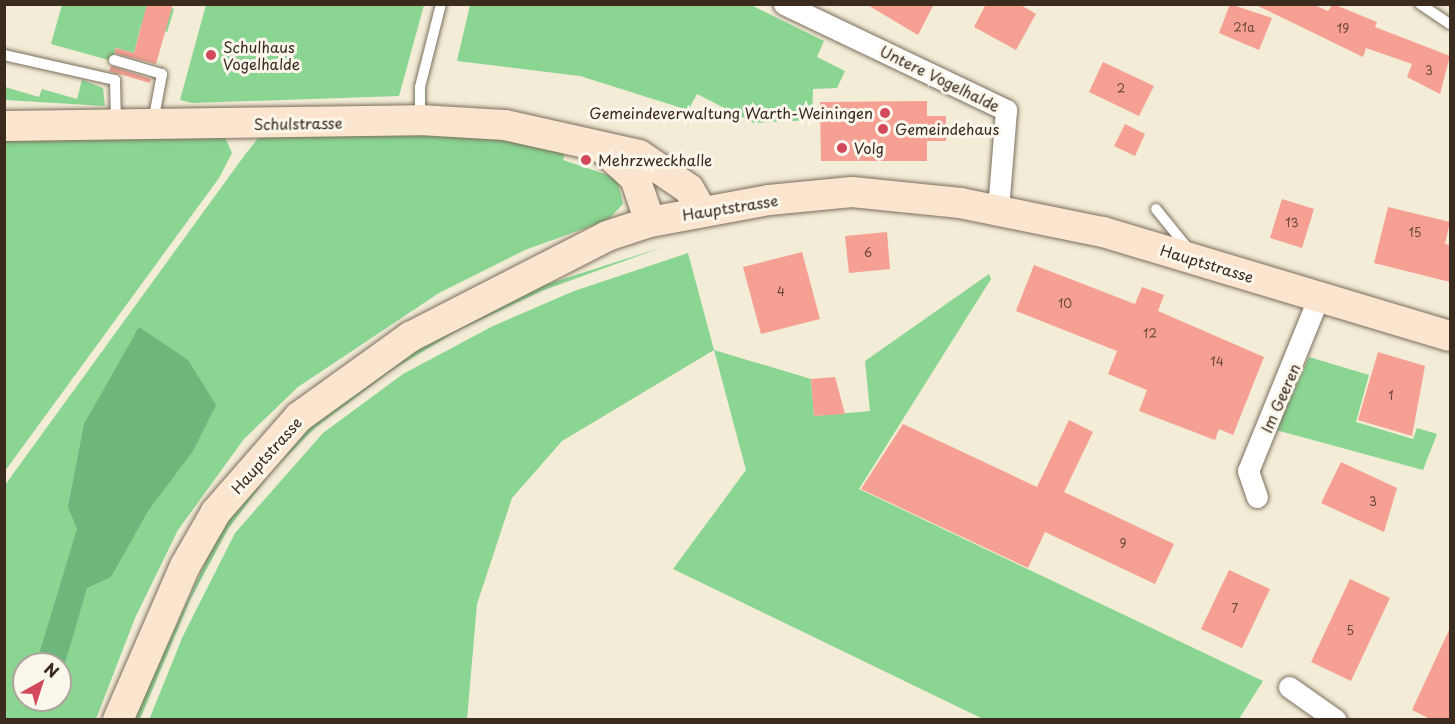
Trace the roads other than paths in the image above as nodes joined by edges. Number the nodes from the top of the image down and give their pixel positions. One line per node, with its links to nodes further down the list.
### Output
1 (441, 4): 7 (lane)
2 (784, 4): 12 (street, Untere Vogelhalde)
3 (1420, 4): 4 (lane)
4 (1450, 24)
5 (4, 55): 9 (lane)
6 (114, 60): 10 (lane)
7 (420, 120): 10 (main road, Schulstrasse); 11 (main road, Schulstrasse)
8 (4, 126): 9 (main road, Schulstrasse)
9 (116, 126): 10 (main road, Schulstrasse)
10 (153, 126)
11 (590, 142): 14 (main road, Schulstrasse); 15 (main road, Schulstrasse)
12 (998, 209): 15 (main road, Hauptstrasse); 16 (main road, Hauptstrasse)
13 (1156, 209): 16 (lane)
14 (650, 222): 15 (main road); 17 (main road, Hauptstrasse)
15 (688, 226): 17 (main road, Hauptstrasse)
16 (1197, 260): 18 (main road, Hauptstrasse)
17 (513, 282): 22 (main road, Hauptstrasse)
18 (1318, 299): 19 (main road, Hauptstrasse); 20 (street, Im Geeren)
19 (1450, 336)
20 (1257, 497)
21 (1289, 687): 23 (street)
22 (118, 720)
23 (1336, 720)

